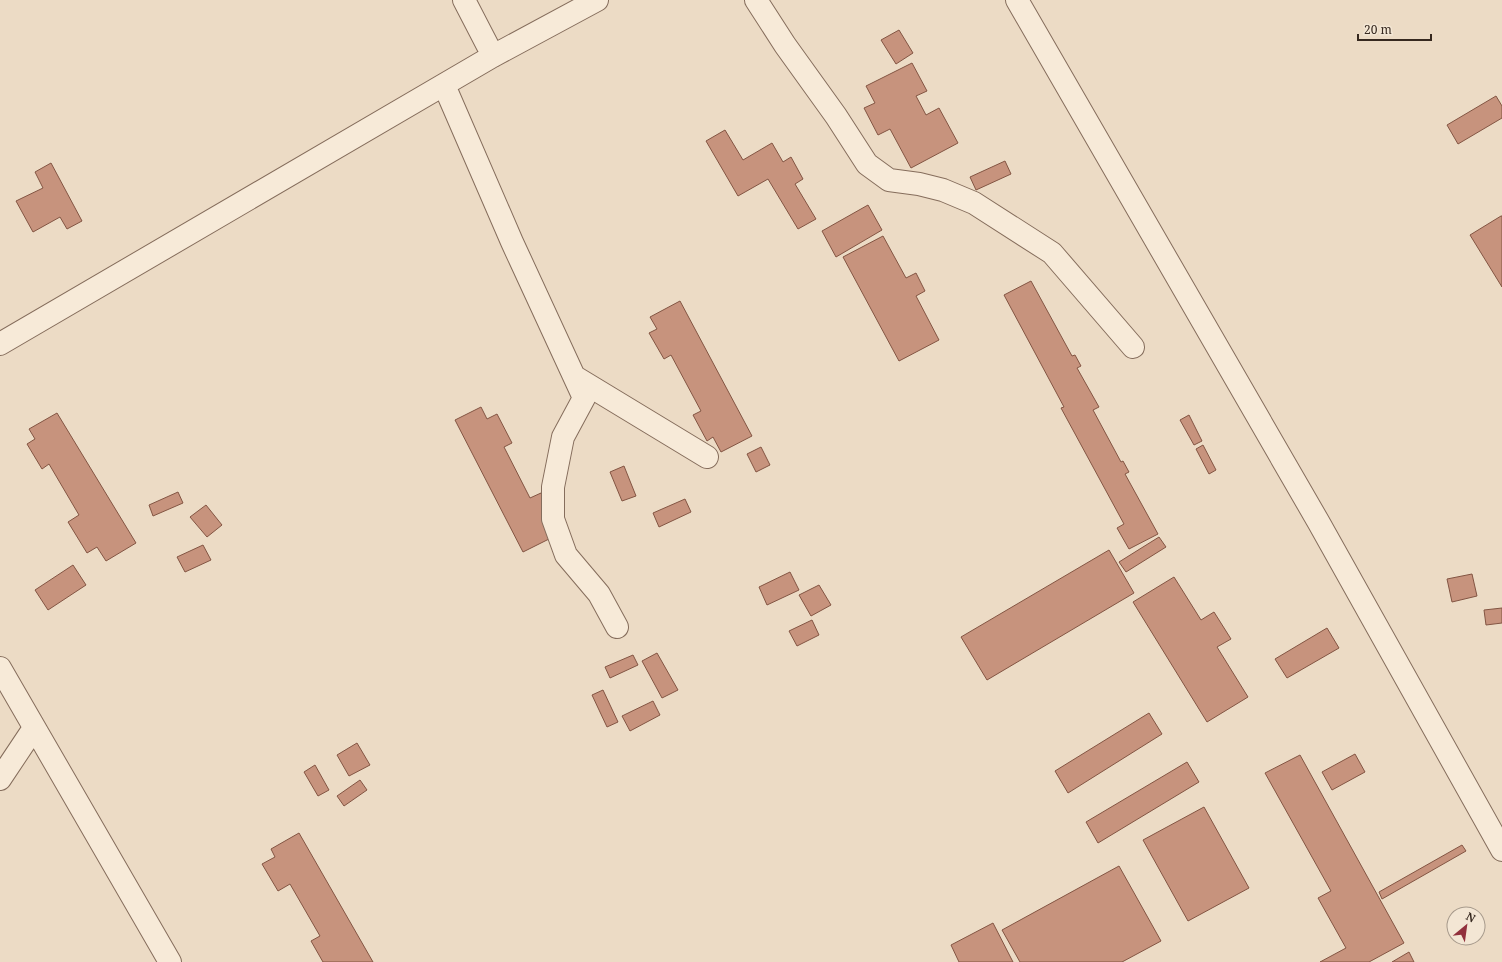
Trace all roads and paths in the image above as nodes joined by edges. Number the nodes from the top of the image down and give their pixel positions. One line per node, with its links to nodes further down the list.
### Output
1 (464, 0): 5 (street)
2 (597, 0): 5 (street)
3 (756, 0): 8 (street)
4 (1017, 0): 15 (street)
5 (493, 56): 6 (street)
6 (444, 85): 7 (street); 9 (street)
7 (0, 344)
8 (1133, 347)
9 (575, 377): 10 (street); 11 (street)
10 (707, 457)
11 (617, 627)
12 (0, 668): 13 (street)
13 (34, 728): 14 (street); 16 (street)
14 (0, 779)
15 (1502, 850)
16 (170, 962)

